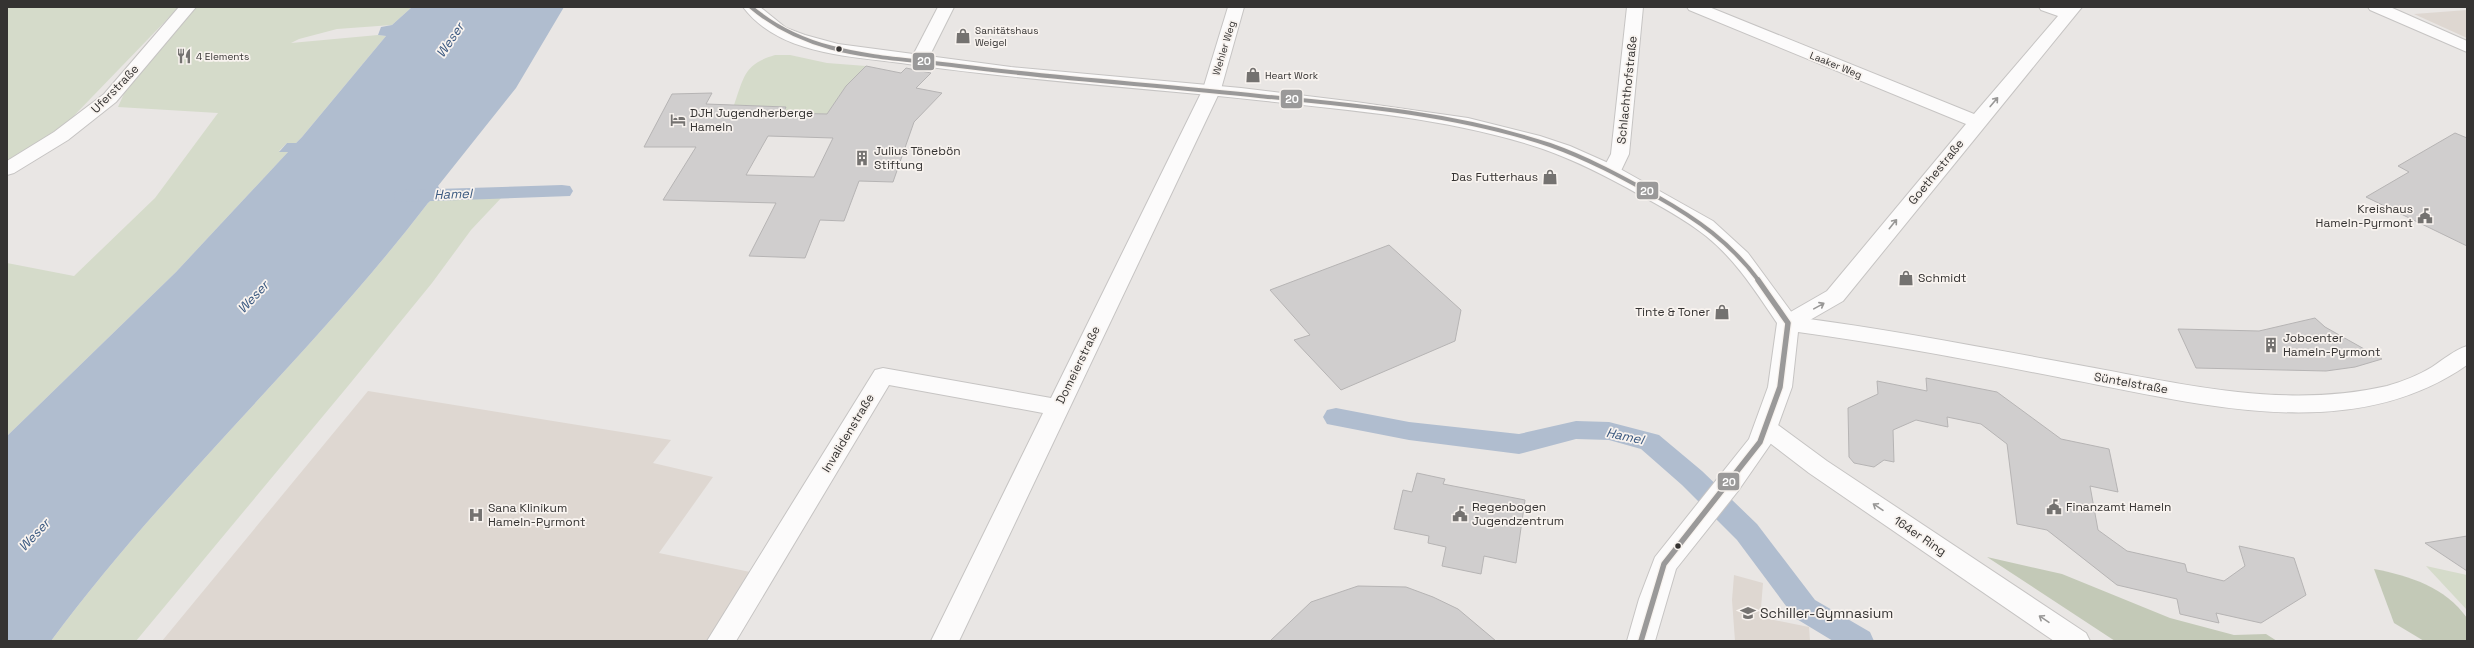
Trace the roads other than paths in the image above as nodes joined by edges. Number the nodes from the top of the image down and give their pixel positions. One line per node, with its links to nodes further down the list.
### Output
1 (188, 7): 14 (street, Uferstraße)
2 (751, 7): 11 (street)
3 (946, 7): 11 (street)
4 (1236, 7): 12 (street, Wehler Weg)
5 (1635, 7): 15 (street, Schlachthofstraße)
6 (1695, 7): 13 (street, Laaker Weg)
7 (2047, 7): 9 (street)
8 (2376, 7): 10 (street)
9 (2071, 11): 13 (street, Goethestraße, one-way to 9)
10 (2467, 47)
11 (919, 61): 12 (street)
12 (1212, 89): 15 (street); 18 (street, Domeierstraße)
13 (1977, 122): 16 (street, Goethestraße, one-way to 13)
14 (7, 169)
15 (1612, 172): 16 (street)
16 (1788, 322): 17 (street, Süntelstraße); 19 (street)
17 (2467, 354)
18 (1057, 407): 20 (street, Invalidenstraße); 21 (street, Domeierstraße)
19 (1766, 428): 22 (street); 23 (street, 164er Ring, one-way to 19)
20 (722, 641)
21 (945, 641)
22 (1641, 641)
23 (2076, 641)

